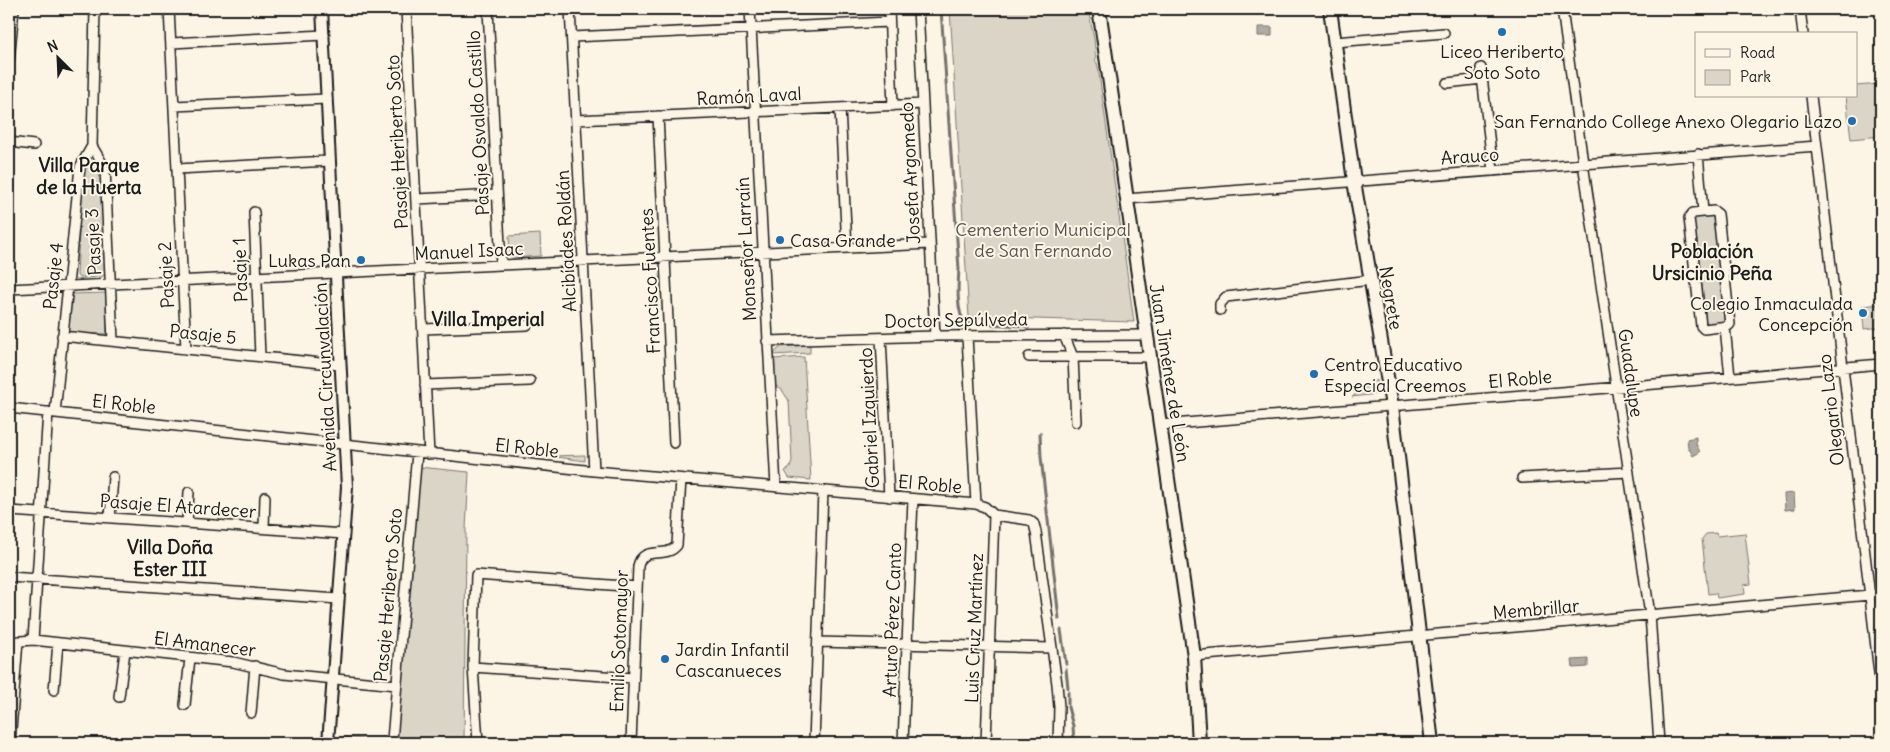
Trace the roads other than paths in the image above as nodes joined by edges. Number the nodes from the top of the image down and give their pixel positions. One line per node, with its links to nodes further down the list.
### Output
1 (14, 9): 23 (street)
2 (95, 9): 38 (street)
3 (169, 9): 22 (street, Pasaje 2)
4 (322, 9): 19 (street, Avenida Circunvalación)
5 (406, 9): 47 (street, Pasaje Heriberto Soto)
6 (488, 9): 46 (street, Pasaje Osvaldo Castillo)
7 (570, 9): 20 (street, Alcibíades Roldán)
8 (750, 9): 16 (street, Monseñor Larraín)
9 (889, 9): 15 (street)
10 (918, 9): 29 (street, Josefa Argomedo)
11 (1099, 9): 48 (main road, Juan Jiménez de León)
12 (1330, 9): 21 (main road, Negrete)
13 (1562, 9): 42 (street, Guadalupe)
14 (1800, 9): 17 (street)
15 (889, 22): 16 (street); 31 (street)
16 (751, 29): 20 (street); 33 (street, Monseñor Larraín)
17 (1803, 32)
18 (1444, 33): 21 (street)
19 (324, 36): 22 (street); 28 (street, Avenida Circunvalación)
20 (572, 37): 35 (street, Alcibíades Roldán)
21 (1335, 42): 45 (main road, Negrete)
22 (171, 43): 30 (street, Pasaje 2)
23 (9, 61)
24 (1481, 68): 25 (street)
25 (1482, 79): 26 (street); 44 (street)
26 (1447, 83)
27 (1811, 98): 39 (street, Olegario Lazo)
28 (327, 99): 30 (street); 41 (street, Avenida Circunvalación)
29 (923, 104): 31 (street, Ramón Laval); 51 (street, Josefa Argomedo)
30 (174, 106): 43 (street, Pasaje 2)
31 (893, 106): 32 (street, Ramón Laval)
32 (840, 108): 33 (street, Ramón Laval); 52 (street)
33 (755, 112): 34 (street, Ramón Laval); 53 (street, Monseñor Larraín)
34 (658, 116): 35 (street, Ramón Laval); 54 (street, Francisco Fuentes)
35 (576, 120): 55 (street, Alcibíades Roldán)
36 (9, 142): 37 (street)
37 (34, 144)
38 (92, 146): 62 (street, Pasaje 3); 63 (street, Pasaje 4)
39 (1817, 146): 40 (street, Arauco); 84 (street, Olegario Lazo)
40 (1698, 154): 42 (street, Arauco); 50 (street)
41 (330, 161): 43 (street); 58 (street, Avenida Circunvalación)
42 (1583, 163): 44 (street, Arauco); 88 (street, Guadalupe)
43 (177, 169): 61 (street, Pasaje 2)
44 (1493, 171): 45 (street, Arauco)
45 (1354, 181): 48 (street, Arauco); 60 (main road, Negrete)
46 (497, 195): 47 (street); 56 (street, Pasaje Osvaldo Castillo)
47 (416, 199): 57 (street, Pasaje Heriberto Soto)
48 (1126, 199): 70 (main road, Juan Jiménez de León)
49 (254, 212): 59 (street, Pasaje 1)
50 (1703, 212): 67 (street); 67 (street)
51 (930, 244): 52 (street, Manuel Isaac); 72 (street, Josefa Argomedo)
52 (846, 248): 53 (street, Manuel Isaac)
53 (762, 253): 54 (street, Manuel Isaac); 76 (street, Monseñor Larraín)
54 (665, 257): 55 (street, Manuel Isaac); 94 (street, Francisco Fuentes)
55 (584, 261): 56 (street, Manuel Isaac); 98 (street, Alcibíades Roldán)
56 (501, 265): 57 (street, Manuel Isaac)
57 (420, 270): 58 (street, Manuel Isaac); 68 (street, Pasaje Heriberto Soto)
58 (336, 274): 59 (street, Manuel Isaac); 83 (street, Avenida Circunvalación)
59 (257, 278): 61 (street, Manuel Isaac); 78 (street, Pasaje 1)
60 (1371, 280): 65 (street); 89 (main road, Negrete)
61 (183, 281): 62 (street, Manuel Isaac); 77 (street, Pasaje 2)
62 (111, 285): 63 (street, Manuel Isaac); 75 (street, Pasaje 3)
63 (69, 287): 64 (street, Manuel Isaac); 71 (street, Pasaje 4)
64 (9, 289)
65 (1220, 310)
66 (527, 325): 68 (street)
67 (1725, 327): 85 (street)
68 (423, 329): 87 (street, Pasaje Heriberto Soto)
69 (1064, 335): 70 (street, Doctor Sepúlveda); 73 (street, Doctor Sepúlveda); 80 (street)
70 (1146, 335): 81 (main road, Juan Jiménez de León)
71 (62, 336): 75 (street, Pasaje 5); 91 (street, Pasaje 4)
72 (935, 336): 73 (street, Doctor Sepúlveda); 74 (street, Doctor Sepúlveda)
73 (967, 336): 109 (street)
74 (881, 338): 76 (street, Doctor Sepúlveda); 107 (street, Gabriel Izquierdo)
75 (113, 341): 77 (street, Pasaje 5)
76 (767, 341): 103 (street, Monseñor Larraín)
77 (186, 349): 78 (street, Pasaje 5)
78 (260, 356): 83 (street, Pasaje 5)
79 (1029, 357): 80 (street)
80 (1073, 357): 81 (street); 92 (street)
81 (1150, 357): 93 (main road, Juan Jiménez de León)
82 (1881, 364): 84 (street, El Roble)
83 (340, 365): 95 (street, Avenida Circunvalación)
84 (1842, 367): 85 (street, El Roble); 121 (street, Olegario Lazo)
85 (1730, 377): 88 (street, El Roble)
86 (530, 381): 87 (street)
87 (425, 385): 97 (street, Pasaje Heriberto Soto)
88 (1617, 388): 89 (street, El Roble); 99 (street, Guadalupe)
89 (1392, 406): 93 (street, El Roble); 124 (main road, Negrete)
90 (9, 408): 91 (street, El Roble)
91 (52, 412): 95 (street, El Roble); 111 (street, Pasaje 4)
92 (1076, 422)
93 (1161, 425): 133 (main road, Juan Jiménez de León)
94 (674, 443)
95 (344, 445): 96 (street, El Roble); 116 (street, Avenida Circunvalación)
96 (417, 453): 97 (street, El Roble); 139 (street, Pasaje Heriberto Soto)
97 (429, 454): 98 (street, El Roble)
98 (594, 471): 102 (street, El Roble)
99 (1629, 472): 101 (street); 123 (street, Guadalupe)
100 (113, 477): 113 (street)
101 (1522, 478)
102 (681, 479): 103 (street, El Roble); 119 (street, Emilio Sotomayor)
103 (776, 487): 104 (street, El Roble)
104 (823, 491): 107 (street, El Roble); 127 (street)
105 (189, 492): 114 (street)
106 (265, 497): 115 (street)
107 (890, 497): 108 (street, El Roble)
108 (913, 499): 109 (street, El Roble); 129 (street, Arturo Pérez Canto)
109 (976, 504): 112 (street, El Roble)
110 (10, 512): 111 (street, Pasaje El Atardecer)
111 (41, 514): 113 (street, Pasaje El Atardecer); 118 (street, Pasaje 4)
112 (994, 515): 130 (street, Luis Cruz Martínez); 131 (street, El Roble)
113 (110, 518): 114 (street, Pasaje El Atardecer)
114 (187, 523): 115 (street, Pasaje El Atardecer)
115 (264, 528): 116 (street, Pasaje El Atardecer)
116 (344, 534): 122 (street, Avenida Circunvalación)
117 (9, 577): 118 (street)
118 (37, 579): 122 (street); 125 (street, Pasaje 4)
119 (637, 587): 136 (street); 137 (street, Emilio Sotomayor)
120 (1881, 594): 121 (street, Membrillar)
121 (1871, 595): 123 (street, Membrillar); 141 (street, Olegario Lazo)
122 (339, 599): 138 (street, Avenida Circunvalación)
123 (1650, 615): 124 (street, Membrillar); 156 (street, Guadalupe)
124 (1420, 635): 133 (street, Membrillar); 155 (main road, Negrete)
125 (33, 640): 126 (street, El Amanecer); 128 (street, El Amanecer)
126 (13, 642): 146 (street)
127 (818, 642): 129 (street); 150 (street)
128 (58, 643): 132 (street, El Amanecer); 140 (street)
129 (907, 643): 130 (street); 151 (street, Arturo Pérez Canto)
130 (990, 646): 131 (street); 152 (street, Luis Cruz Martínez)
131 (1051, 648): 153 (street)
132 (125, 651): 134 (street, El Amanecer); 142 (street)
133 (1194, 656): 154 (main road, Juan Jiménez de León)
134 (190, 658): 135 (street, El Amanecer); 143 (street)
135 (255, 666): 138 (street, El Amanecer); 144 (street)
136 (473, 667): 137 (street); 148 (street)
137 (633, 678): 149 (street, Emilio Sotomayor)
138 (333, 680): 139 (street, El Amanecer); 147 (street, Avenida Circunvalación)
139 (396, 685): 145 (street, Pasaje Heriberto Soto)
140 (54, 690)
141 (1881, 690)
142 (119, 697)
143 (185, 705)
144 (251, 713)
145 (392, 740)
146 (10, 743)
147 (328, 743)
148 (478, 743)
149 (631, 743)
150 (814, 743)
151 (903, 743)
152 (986, 743)
153 (1058, 743)
154 (1200, 743)
155 (1432, 743)
156 (1659, 743)

